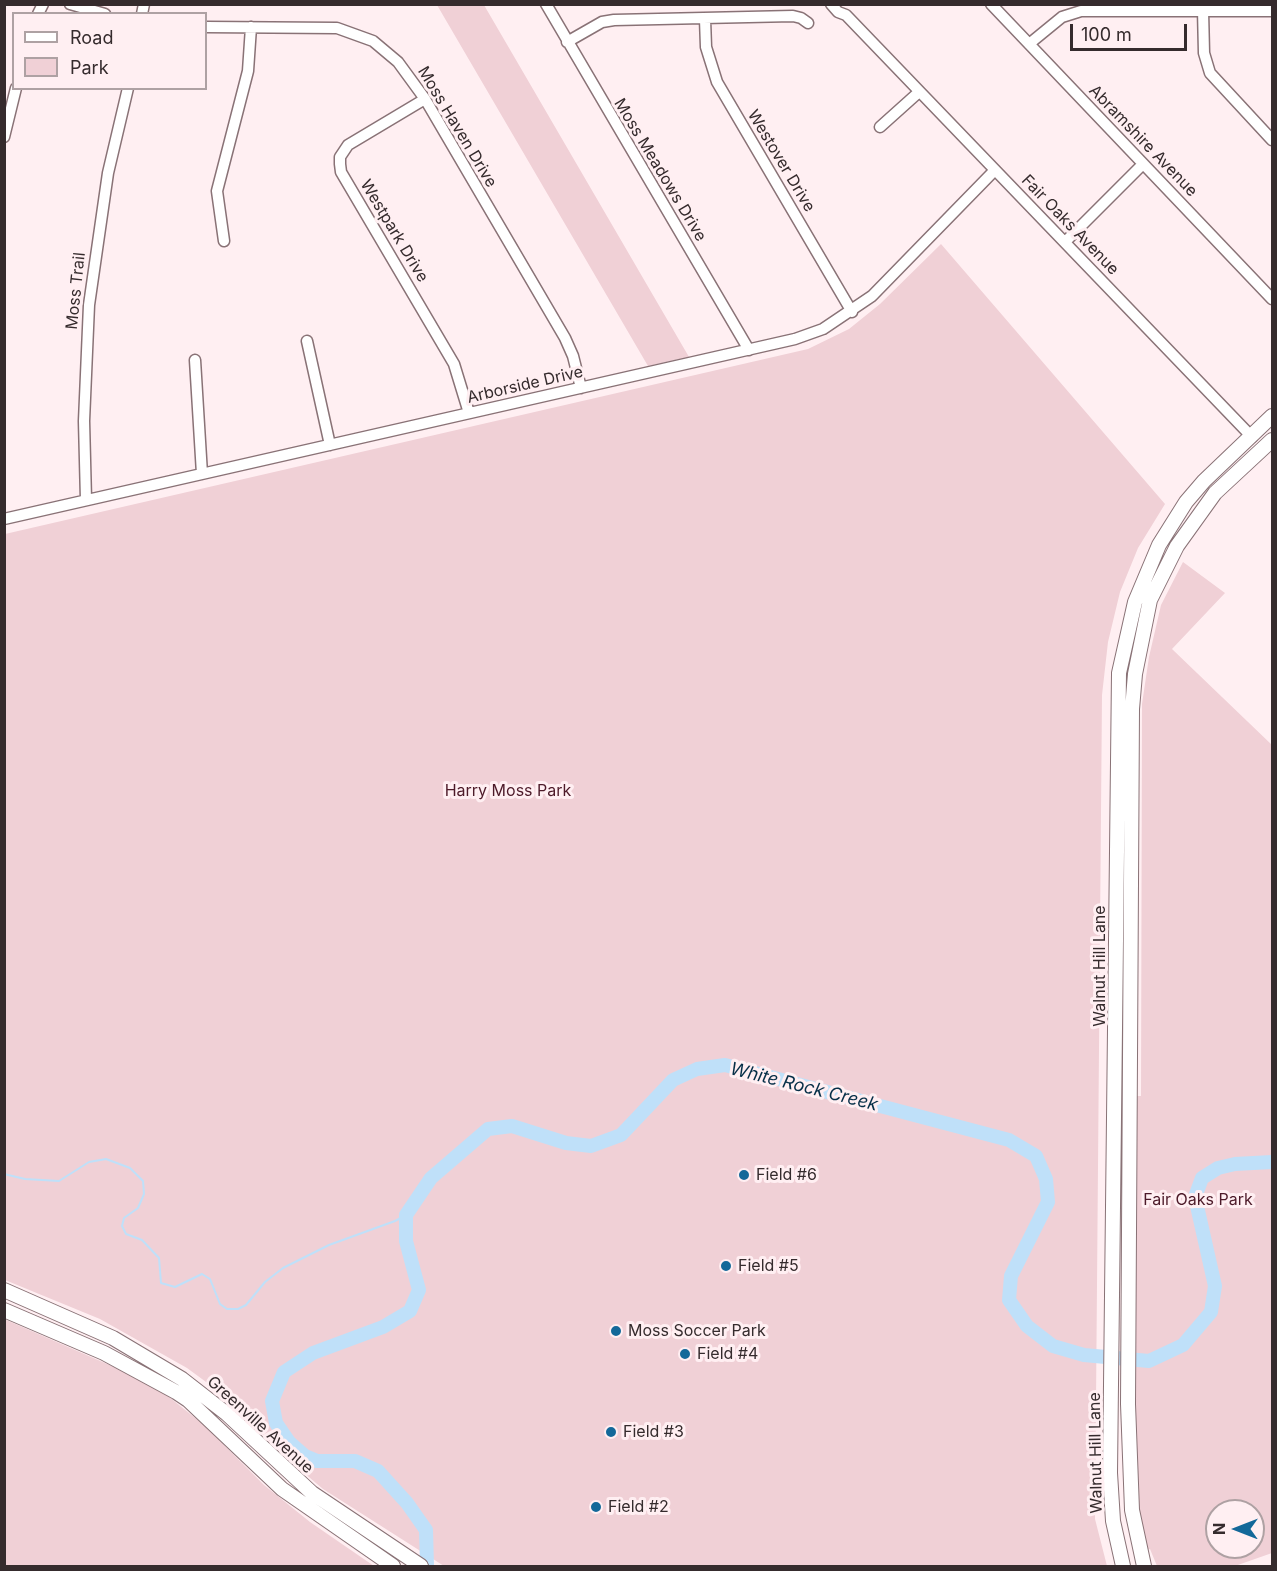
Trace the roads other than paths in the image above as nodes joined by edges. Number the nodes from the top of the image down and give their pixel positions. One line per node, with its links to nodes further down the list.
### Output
1 (70, 4): 8 (street)
2 (546, 4): 13 (street, Moss Meadows Drive)
3 (831, 4): 5 (street, Fair Oaks Avenue)
4 (991, 4): 14 (street, Abramshire Avenue)
5 (845, 10): 17 (street, Fair Oaks Avenue)
6 (1203, 10): 7 (street); 14 (street); 21 (street)
7 (1272, 11)
8 (98, 12)
9 (705, 19): 10 (street); 13 (street); 27 (street, Westover Drive)
10 (808, 23)
11 (207, 27): 12 (street, Moss Haven Drive)
12 (250, 27): 18 (street, Moss Haven Drive); 24 (street)
13 (567, 42): 29 (street, Moss Meadows Drive)
14 (1029, 44): 22 (street, Abramshire Avenue)
15 (16, 90): 20 (street)
16 (128, 90): 38 (street, Moss Trail)
17 (920, 92): 19 (street); 23 (street, Fair Oaks Avenue)
18 (425, 99): 31 (street, Moss Haven Drive); 32 (street, Westpark Drive)
19 (880, 127)
20 (5, 135)
21 (1272, 140)
22 (1143, 164): 25 (street); 26 (street, Abramshire Avenue)
23 (994, 171): 25 (street, Fair Oaks Avenue); 27 (street, Arborside Drive)
24 (224, 241)
25 (1065, 242): 34 (street, Fair Oaks Avenue)
26 (1272, 299)
27 (852, 312): 29 (street, Arborside Drive)
28 (307, 341): 35 (street)
29 (749, 350): 31 (street, Arborside Drive)
30 (195, 360): 37 (street)
31 (581, 388): 32 (street, Arborside Drive)
32 (469, 413): 35 (street, Arborside Drive)
33 (1272, 416): 34 (main road, Walnut Hill Lane)
34 (1252, 437): 36 (main road, Fair Oaks Avenue); 40 (main road, Walnut Hill Lane)
35 (330, 445): 37 (street, Arborside Drive)
36 (1270, 449): 40 (main road, Walnut Hill Lane)
37 (202, 474): 38 (street, Arborside Drive)
38 (86, 500): 39 (street, Arborside Drive)
39 (4, 519)
40 (1125, 710): 41 (main road, Walnut Hill Lane)
41 (1124, 860): 47 (main road, Walnut Hill Lane); 48 (main road, Walnut Hill Lane)
42 (4, 1290): 44 (main road, Greenville Avenue)
43 (4, 1310): 44 (main road, Greenville Avenue)
44 (192, 1394): 45 (main road, Greenville Avenue); 46 (main road, Greenville Avenue)
45 (393, 1566)
46 (421, 1566)
47 (1123, 1566)
48 (1144, 1566)

